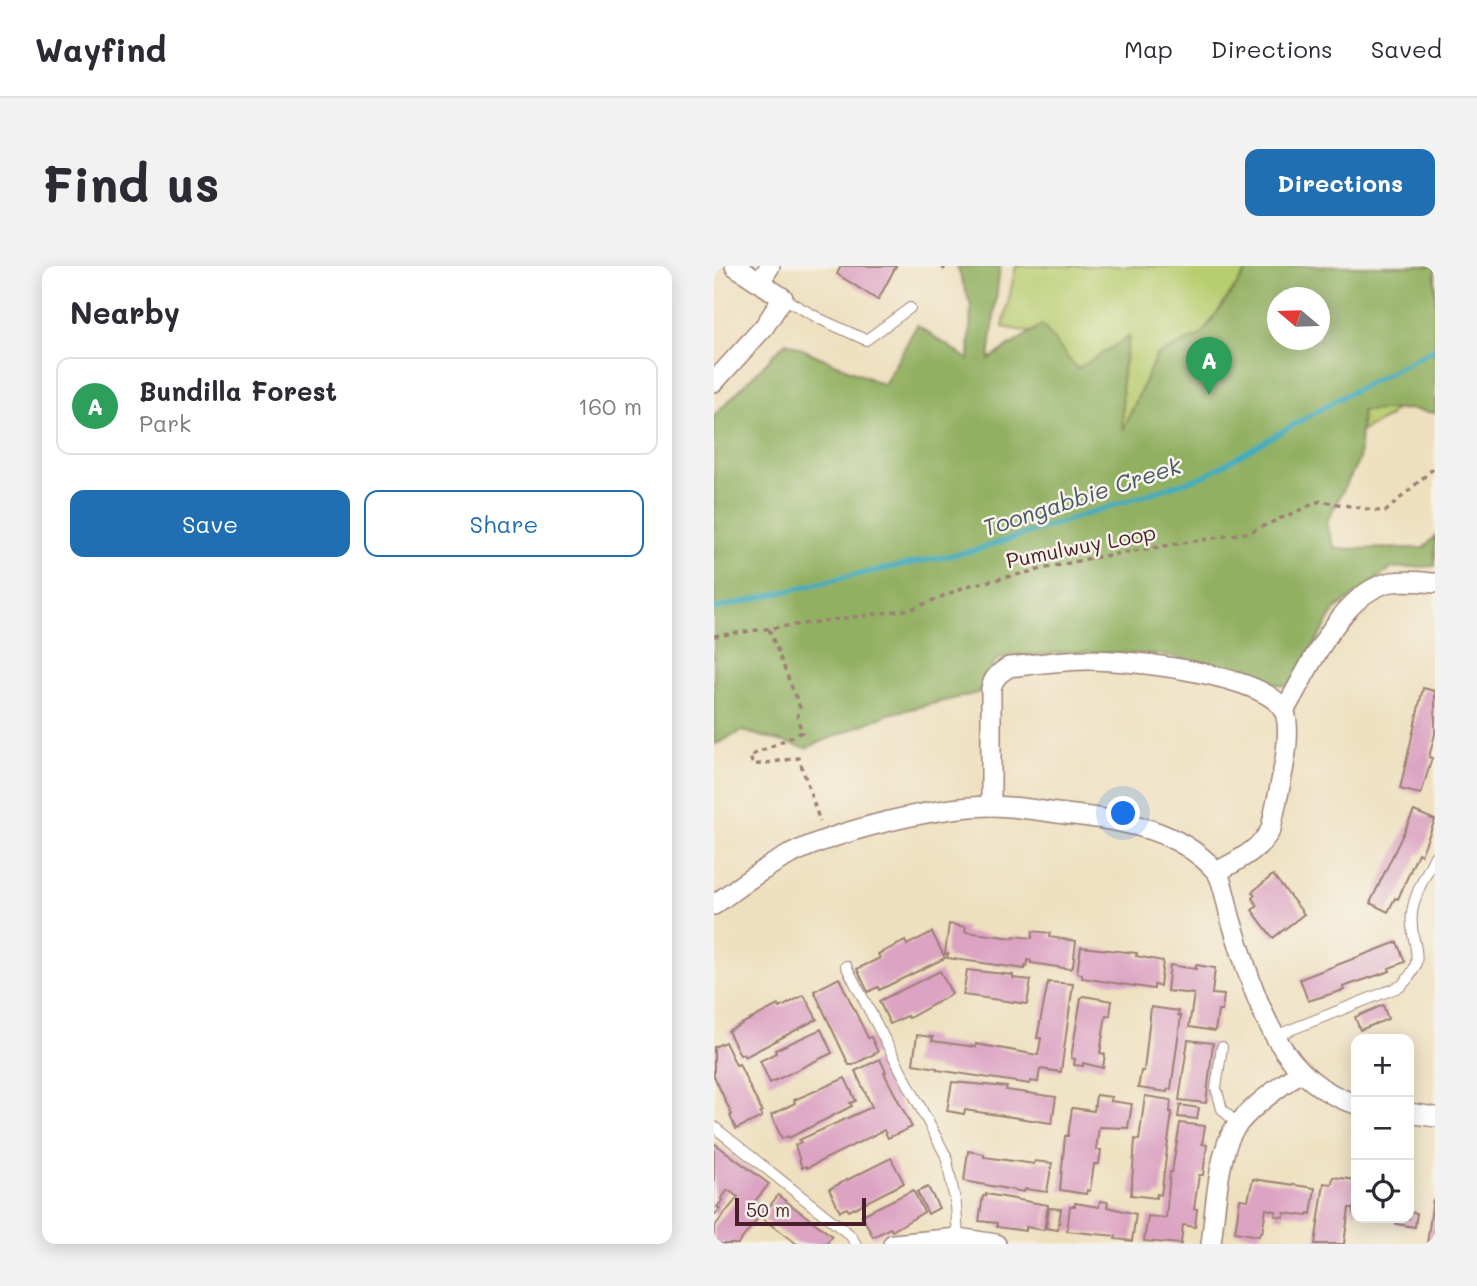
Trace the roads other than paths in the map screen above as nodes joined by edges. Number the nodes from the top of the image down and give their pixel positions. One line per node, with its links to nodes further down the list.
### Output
1 (734, 266): 2 (street)
2 (765, 274): 3 (street)
3 (783, 298): 4 (lane); 5 (street)
4 (910, 308)
5 (714, 382)
6 (1435, 583): 7 (street)
7 (1284, 711): 8 (street); 10 (street)
8 (991, 806): 10 (street); 11 (street)
9 (1435, 856): 13 (lane)
10 (1217, 872): 13 (street)
11 (714, 905)
12 (846, 966): 21 (lane)
13 (1274, 1036): 15 (street)
14 (1222, 1047): 19 (lane)
15 (1301, 1071): 16 (street); 19 (street)
16 (1351, 1102)
17 (1414, 1114): 18 (street)
18 (1435, 1117)
19 (1238, 1125): 25 (street)
20 (714, 1127): 22 (lane)
21 (958, 1238): 23 (street); 24 (street)
22 (856, 1244)
23 (893, 1244)
24 (996, 1244)
25 (1211, 1244)

